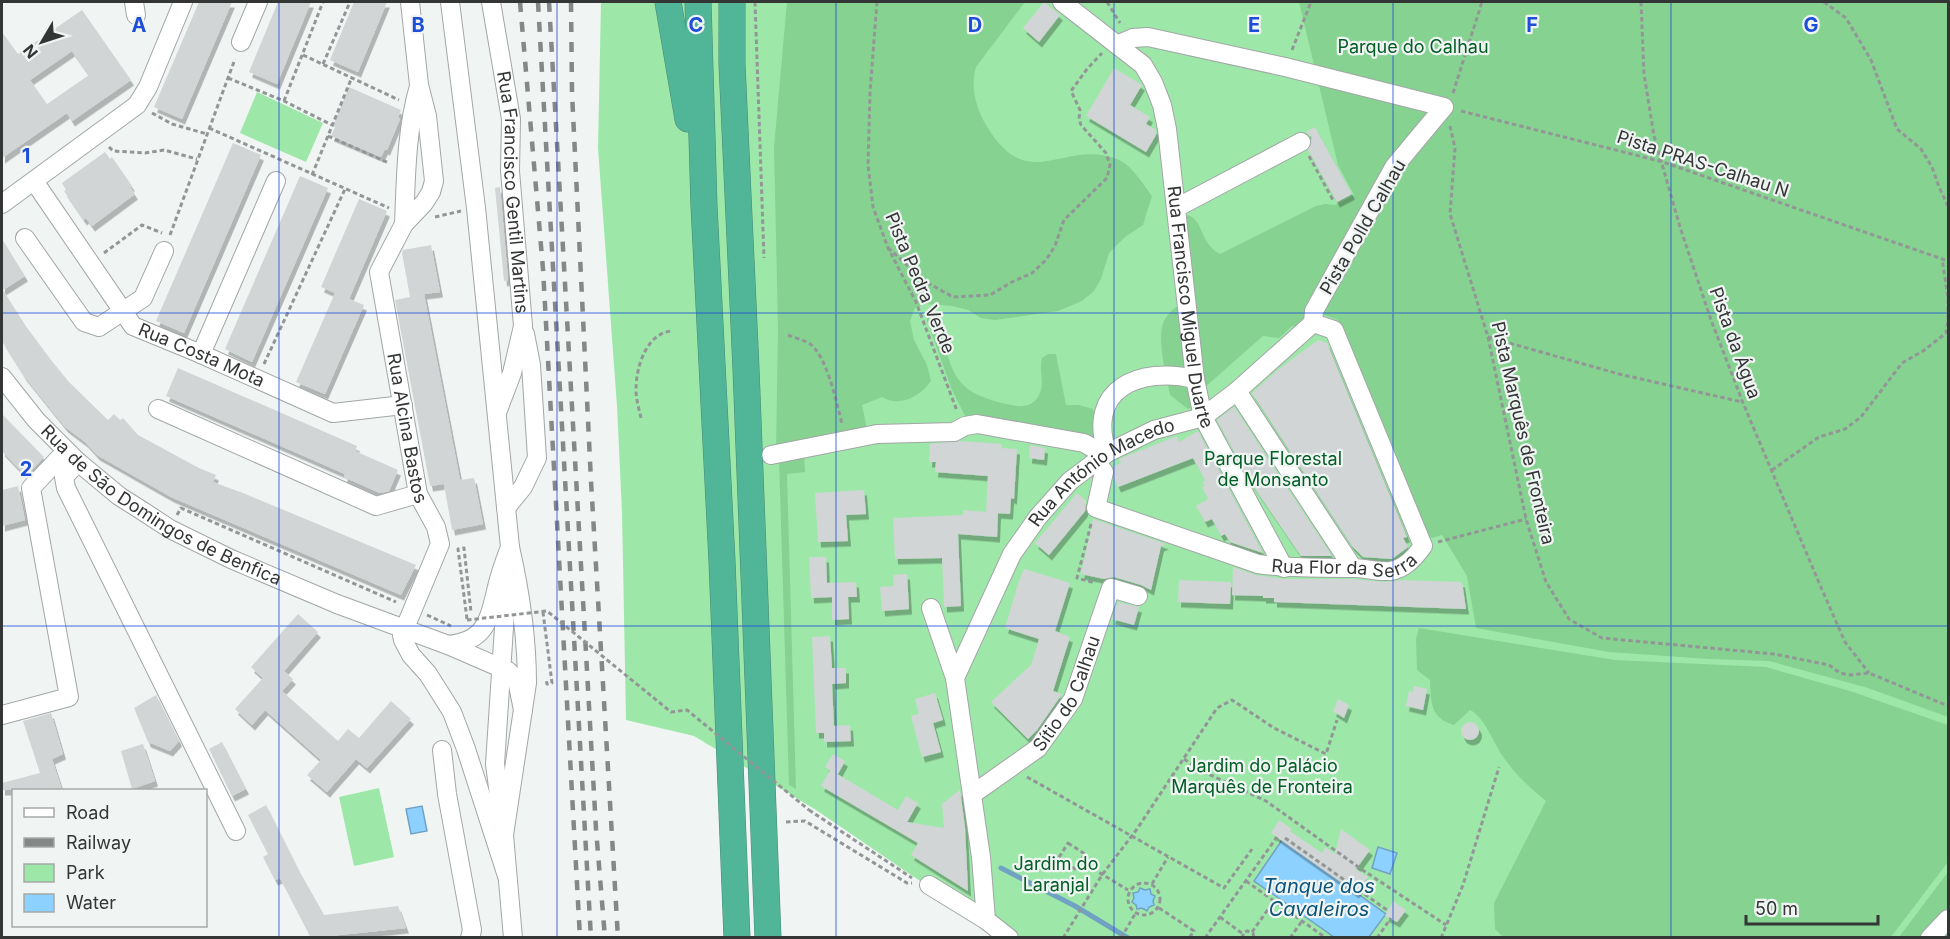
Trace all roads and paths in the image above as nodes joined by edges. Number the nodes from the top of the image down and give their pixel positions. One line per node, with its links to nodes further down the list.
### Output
1 (183, 2): 26 (street)
2 (258, 2): 17 (street)
3 (323, 2): 19 (path)
4 (350, 2): 20 (path)
5 (410, 2): 24 (street, Rua Alcina Bastos)
6 (450, 2): 46 (street, Rua Francisco Gentil Martins)
7 (491, 2): 58 (street, Rua Francisco Gentil Martins)
8 (668, 2): 44 (highway)
9 (698, 2): 44 (highway)
10 (732, 2): 144 (highway)
11 (877, 2): 52 (path, Pista Pedra Verde)
12 (1062, 2): 18 (street, Rua Francisco Miguel Duarte)
13 (1311, 2): 21 (path)
14 (1482, 2): 28 (path)
15 (1641, 2): 36 (path, Pista da Água)
16 (1824, 2): 45 (path)
17 (241, 42): 23 (path)
18 (1117, 45): 21 (street); 47 (street, Rua Francisco Miguel Duarte); 52 (path)
19 (303, 55): 20 (path); 25 (path)
20 (323, 64): 22 (path)
21 (1285, 67): 28 (street)
22 (352, 77): 27 (path); 29 (path)
23 (228, 78): 25 (path); 30 (path)
24 (419, 85): 27 (street, Rua Alcina Bastos); 49 (street, Rua Alcina Bastos)
25 (284, 101): 29 (path)
26 (137, 105): 31 (street); 32 (path)
27 (413, 106): 37 (street, Rua Alcina Bastos)
28 (1444, 107): 36 (path, Pista PRAS-Calhau N); 57 (street, Pista Polld Calhau); 61 (path, Pista Marquês de Fronteira)
29 (332, 125): 33 (path)
30 (209, 128): 32 (path); 38 (path)
31 (99, 133): 35 (path); 40 (street)
32 (207, 134): 35 (path)
33 (328, 136): 37 (path); 38 (path)
34 (1301, 142): 42 (path); 47 (street)
35 (197, 159): 51 (path)
36 (1663, 162): 53 (path, Pista PRAS-Calhau N); 67 (path, Pista da Água)
37 (406, 171): 49 (street, Rua Alcina Bastos)
38 (312, 175): 41 (path)
39 (276, 180): 62 (street)
40 (33, 181): 43 (street); 55 (street, Rua Costa Mota)
41 (345, 189): 49 (path); 63 (path)
42 (1334, 202)
43 (2, 204)
44 (704, 206): 143 (highway)
45 (1948, 206)
46 (476, 208): 48 (path); 70 (street, Rua Francisco Gentil Martins)
47 (1176, 208): 64 (street, Rua Francisco Miguel Duarte)
48 (435, 217)
49 (404, 224): 68 (street, Rua Alcina Bastos)
50 (25, 238): 56 (street)
51 (167, 243): 55 (path); 56 (street)
52 (888, 248): 73 (path, Pista Pedra Verde)
53 (1942, 259): 54 (path, Pista PRAS-Calhau N); 78 (path)
54 (1948, 261)
55 (90, 264): 56 (street, Rua Costa Mota)
56 (123, 312): 62 (street, Rua Costa Mota)
57 (1313, 323): 66 (street, Rua António Macedo); 84 (street, Rua Flor da Serra)
58 (524, 326): 70 (street, Rua Francisco Gentil Martins); 80 (street)
59 (671, 331): 72 (path)
60 (788, 335): 74 (path)
61 (1488, 338): 67 (path); 82 (path, Pista Marquês de Fronteira)
62 (201, 354): 63 (street, Rua Costa Mota)
63 (257, 379): 68 (street, Rua Costa Mota)
64 (1195, 379): 71 (street, Rua Francisco Miguel Duarte); 77 (street)
65 (3, 381): 76 (street, Rua de São Domingos de Benfica)
66 (1237, 391): 71 (street, Rua António Macedo); 87 (street)
67 (1743, 403): 78 (path, Pista da Água)
68 (404, 405): 79 (street, Rua Alcina Bastos)
69 (158, 409): 79 (street)
70 (497, 415): 80 (street, Rua Francisco Gentil Martins)
71 (1203, 417): 77 (street, Rua António Macedo); 86 (street, Rua Francisco Miguel Duarte)
72 (641, 418)
73 (965, 426): 74 (street); 77 (street)
74 (845, 441): 75 (street)
75 (771, 455)
76 (72, 457): 83 (street, Rua de São Domingos de Benfica); 104 (street); 114 (street)
77 (1101, 457): 81 (street); 101 (street, Rua António Macedo)
78 (1772, 470): 100 (path, Pista da Água)
79 (418, 494): 93 (street, Rua Alcina Bastos)
80 (506, 508): 85 (street, Rua Francisco Gentil Martins)
81 (1096, 508): 86 (street, Rua Flor da Serra); 89 (path)
82 (1526, 519): 84 (path); 100 (path, Pista Marquês de Fronteira)
83 (170, 529): 91 (street, Rua de São Domingos de Benfica); 93 (path)
84 (1423, 546): 87 (street, Rua Flor da Serra)
85 (510, 547): 88 (street, Rua Francisco Gentil Martins); 103 (street)
86 (1284, 568): 87 (street, Rua Flor da Serra)
87 (1353, 568)
88 (500, 574): 97 (street, Rua Francisco Gentil Martins); 99 (street, Rua Francisco Gentil Martins)
89 (1111, 588): 90 (street); 108 (street, Sítio do Calhau)
90 (1138, 596)
91 (337, 604): 95 (street, Rua de São Domingos de Benfica); 98 (street, Rua de São Domingos de Benfica)
92 (931, 608): 101 (street)
93 (414, 609): 95 (street, Rua Alcina Bastos); 96 (path)
94 (472, 622): 126 (path, bridge)
95 (405, 628): 97 (street, Rua de São Domingos de Benfica); 98 (street, Rua de São Domingos de Benfica)
96 (457, 628)
97 (448, 645): 99 (street, Rua de São Domingos de Benfica)
98 (411, 655): 110 (street, Rua de São Domingos de Benfica)
99 (501, 668): 103 (street); 115 (street, Rua Francisco Gentil Martins)
100 (1869, 673): 102 (path, Pista Marquês de Fronteira)
101 (955, 678): 112 (street)
102 (1948, 706)
103 (523, 710): 115 (street)
104 (2, 715)
105 (1337, 720): 107 (path)
106 (442, 750): 111 (street)
107 (1184, 759): 116 (path); 137 (path)
108 (1011, 766): 112 (street, Sítio do Calhau); 116 (path)
109 (1499, 767): 137 (path)
110 (478, 785): 111 (street); 123 (street, Rua de São Domingos de Benfica)
111 (447, 794): 141 (street)
112 (973, 794): 134 (street)
113 (786, 822): 126 (path)
114 (236, 831)
115 (504, 835): 123 (street)
116 (1131, 836): 120 (path); 122 (path)
117 (1277, 837): 124 (path)
118 (1285, 838): 130 (path)
119 (1252, 849): 120 (path)
120 (1169, 857): 125 (path)
121 (1080, 861): 121 (path); 122 (path)
122 (1102, 875): 127 (path); 146 (path)
123 (507, 876): 142 (street)
124 (1246, 881): 128 (path); 132 (path)
125 (1152, 884): 127 (path); 129 (path)
126 (929, 885): 134 (street)
127 (1128, 890): 131 (path)
128 (1274, 901): 136 (path); 138 (path)
129 (1158, 908): 131 (path); 147 (path)
130 (1387, 910)
131 (1135, 914): 140 (path)
132 (1220, 917): 139 (path); 148 (path)
133 (1391, 918): 152 (path)
134 (986, 920): 145 (street)
135 (1948, 920): 154 (street)
136 (1302, 921): 150 (path); 151 (path)
137 (1446, 925): 153 (path)
138 (1252, 932): 139 (path); 149 (path)
139 (1242, 936)
140 (1121, 937)
141 (470, 938)
142 (513, 938)
143 (736, 938)
144 (768, 938)
145 (1009, 938)
146 (1063, 938)
147 (1189, 938)
148 (1205, 938)
149 (1254, 938)
150 (1290, 938)
151 (1326, 938)
152 (1377, 938)
153 (1441, 938)
154 (1930, 938)

